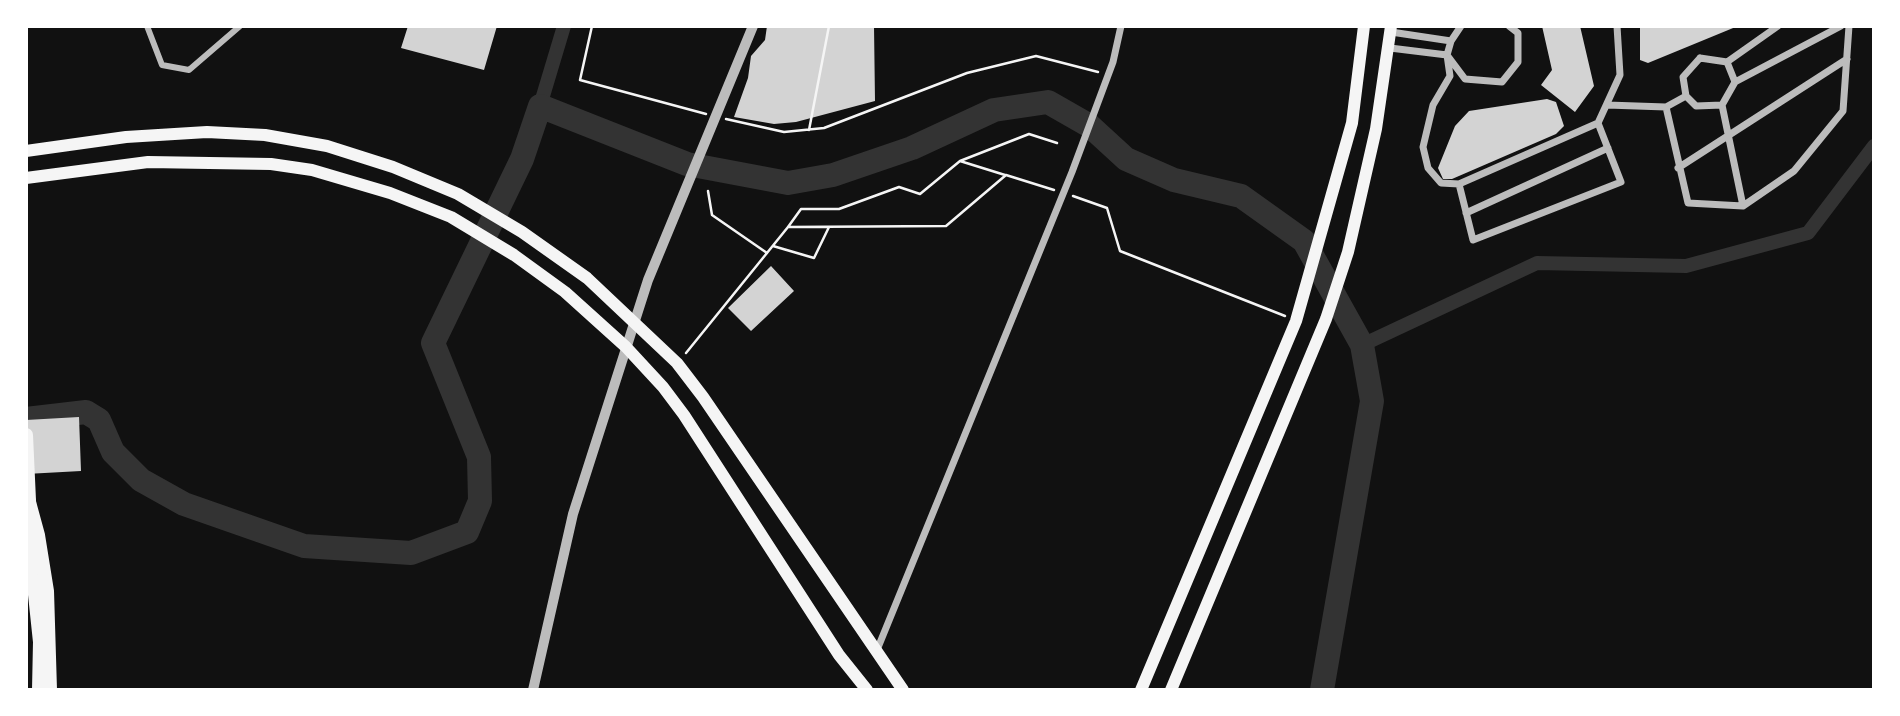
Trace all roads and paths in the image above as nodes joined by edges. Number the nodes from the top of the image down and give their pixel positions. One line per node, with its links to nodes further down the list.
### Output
1 (147, 26): 2 (street)
2 (240, 26)
3 (592, 26): 26 (path)
4 (753, 26): 26 (street)
5 (829, 26): 28 (path)
6 (1121, 26): 20 (street)
7 (1364, 26): 47 (main road)
8 (1461, 26): 15 (street)
9 (1508, 26): 17 (street)
10 (1617, 26): 23 (street)
11 (1841, 26): 21 (street)
12 (1849, 26): 18 (street)
13 (1774, 27): 19 (street)
14 (1391, 29): 15 (street); 16 (main road)
15 (1451, 41): 17 (street)
16 (1390, 48): 17 (street); 61 (main road)
17 (1447, 55): 37 (street)
18 (1847, 59): 29 (street); 40 (street)
19 (1727, 62): 21 (street); 22 (street)
20 (1108, 75): 28 (path); 39 (street)
21 (1735, 82): 24 (street)
22 (1686, 96): 24 (street); 25 (street)
23 (1607, 105): 25 (street); 27 (street)
24 (1722, 105): 29 (street)
25 (1666, 107): 34 (street)
26 (716, 116): 28 (path); 46 (street)
27 (1598, 123): 31 (street); 37 (street)
28 (809, 130)
29 (1728, 136): 34 (street); 40 (street)
30 (1058, 143): 33 (path)
31 (1608, 148): 41 (street); 41 (street)
32 (26, 151): 46 (main road)
33 (960, 161): 35 (path); 42 (path)
34 (1678, 168): 40 (street)
35 (1006, 175): 39 (path); 43 (path)
36 (26, 178): 48 (main road)
37 (1459, 184): 41 (street)
38 (708, 191): 45 (path)
39 (1063, 193): 47 (path); 54 (street)
40 (1743, 206)
41 (1466, 213)
42 (788, 227): 43 (path); 44 (path)
43 (830, 227): 44 (path)
44 (773, 246): 45 (path)
45 (767, 253): 49 (path)
46 (634, 321): 48 (street); 49 (main road)
47 (1296, 321): 60 (main road)
48 (626, 347): 57 (street); 58 (main road)
49 (677, 363): 54 (main road)
50 (26, 435): 51 (highway)
51 (27, 493): 53 (highway); 56 (highway)
52 (26, 541): 53 (highway)
53 (32, 566): 55 (highway)
54 (877, 650): 59 (main road)
55 (39, 690)
56 (50, 690)
57 (533, 690)
58 (867, 690)
59 (903, 690)
60 (1141, 690)
61 (1171, 690)

